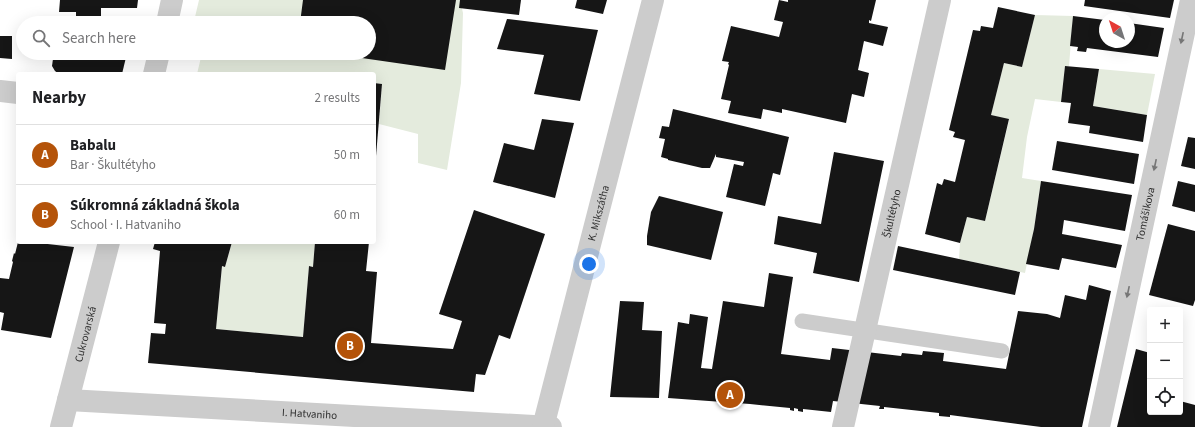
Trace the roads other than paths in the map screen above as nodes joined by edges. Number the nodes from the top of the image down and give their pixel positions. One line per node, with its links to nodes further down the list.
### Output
1 (172, 0): 5 (street)
2 (653, 0): 16 (street, K. Mikszátha)
3 (940, 0): 12 (street, Škultétyho)
4 (1191, 0): 19 (street, Tomášikova, one-way to 19)
5 (169, 16)
6 (157, 60): 7 (street)
7 (154, 72)
8 (0, 91): 9 (street)
9 (16, 93)
10 (109, 244): 14 (street, Cukrovarská)
11 (802, 321): 12 (lane)
12 (865, 330): 13 (lane); 18 (street, Škultétyho)
13 (1002, 351)
14 (68, 400): 15 (street, Cukrovarská); 16 (street, I. Hatvaniho)
15 (61, 427)
16 (543, 427): 17 (street, I. Hatvaniho)
17 (551, 427)
18 (843, 427)
19 (1099, 427)

